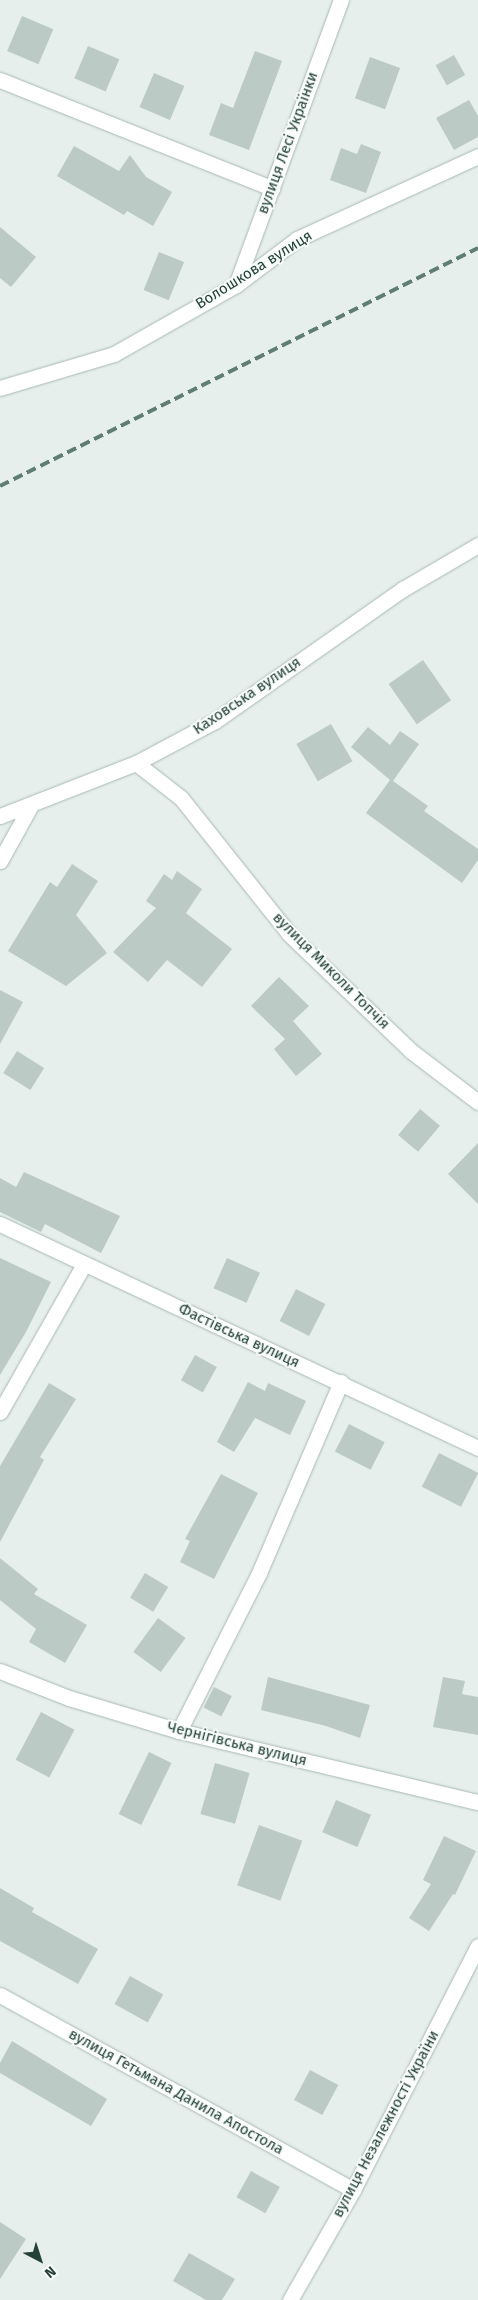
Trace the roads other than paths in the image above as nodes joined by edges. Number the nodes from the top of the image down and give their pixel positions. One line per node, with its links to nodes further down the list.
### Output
1 (341, 0): 4 (street, вулиця Лесі Українки)
2 (0, 80): 4 (street)
3 (478, 156): 5 (street, Волошкова вулиця)
4 (272, 188): 5 (street, вулиця Лесі Українки)
5 (236, 285): 6 (street, Волошкова вулиця)
6 (0, 388)
7 (478, 545): 8 (street, Каховська вулиця)
8 (136, 763): 9 (street, Каховська вулиця); 12 (street, вулиця Миколи Топчія)
9 (31, 805): 10 (street, Каховська вулиця); 11 (street)
10 (0, 816)
11 (0, 860)
12 (478, 1102)
13 (0, 1224): 14 (street, Фастівська вулиця)
14 (84, 1264): 15 (street, Фастівська вулиця); 16 (street)
15 (340, 1382): 17 (street, Фастівська вулиця); 19 (street)
16 (0, 1412)
17 (478, 1448)
18 (0, 1671): 19 (street, Чернігівська вулиця)
19 (179, 1731): 20 (street, Чернігівська вулиця)
20 (478, 1802)
21 (478, 1946): 23 (street, вулиця Незалежності України)
22 (0, 1995): 23 (street, вулиця Гетьмана Данила Апостола)
23 (353, 2190): 24 (street, вулиця Незалежності України)
24 (290, 2300)

